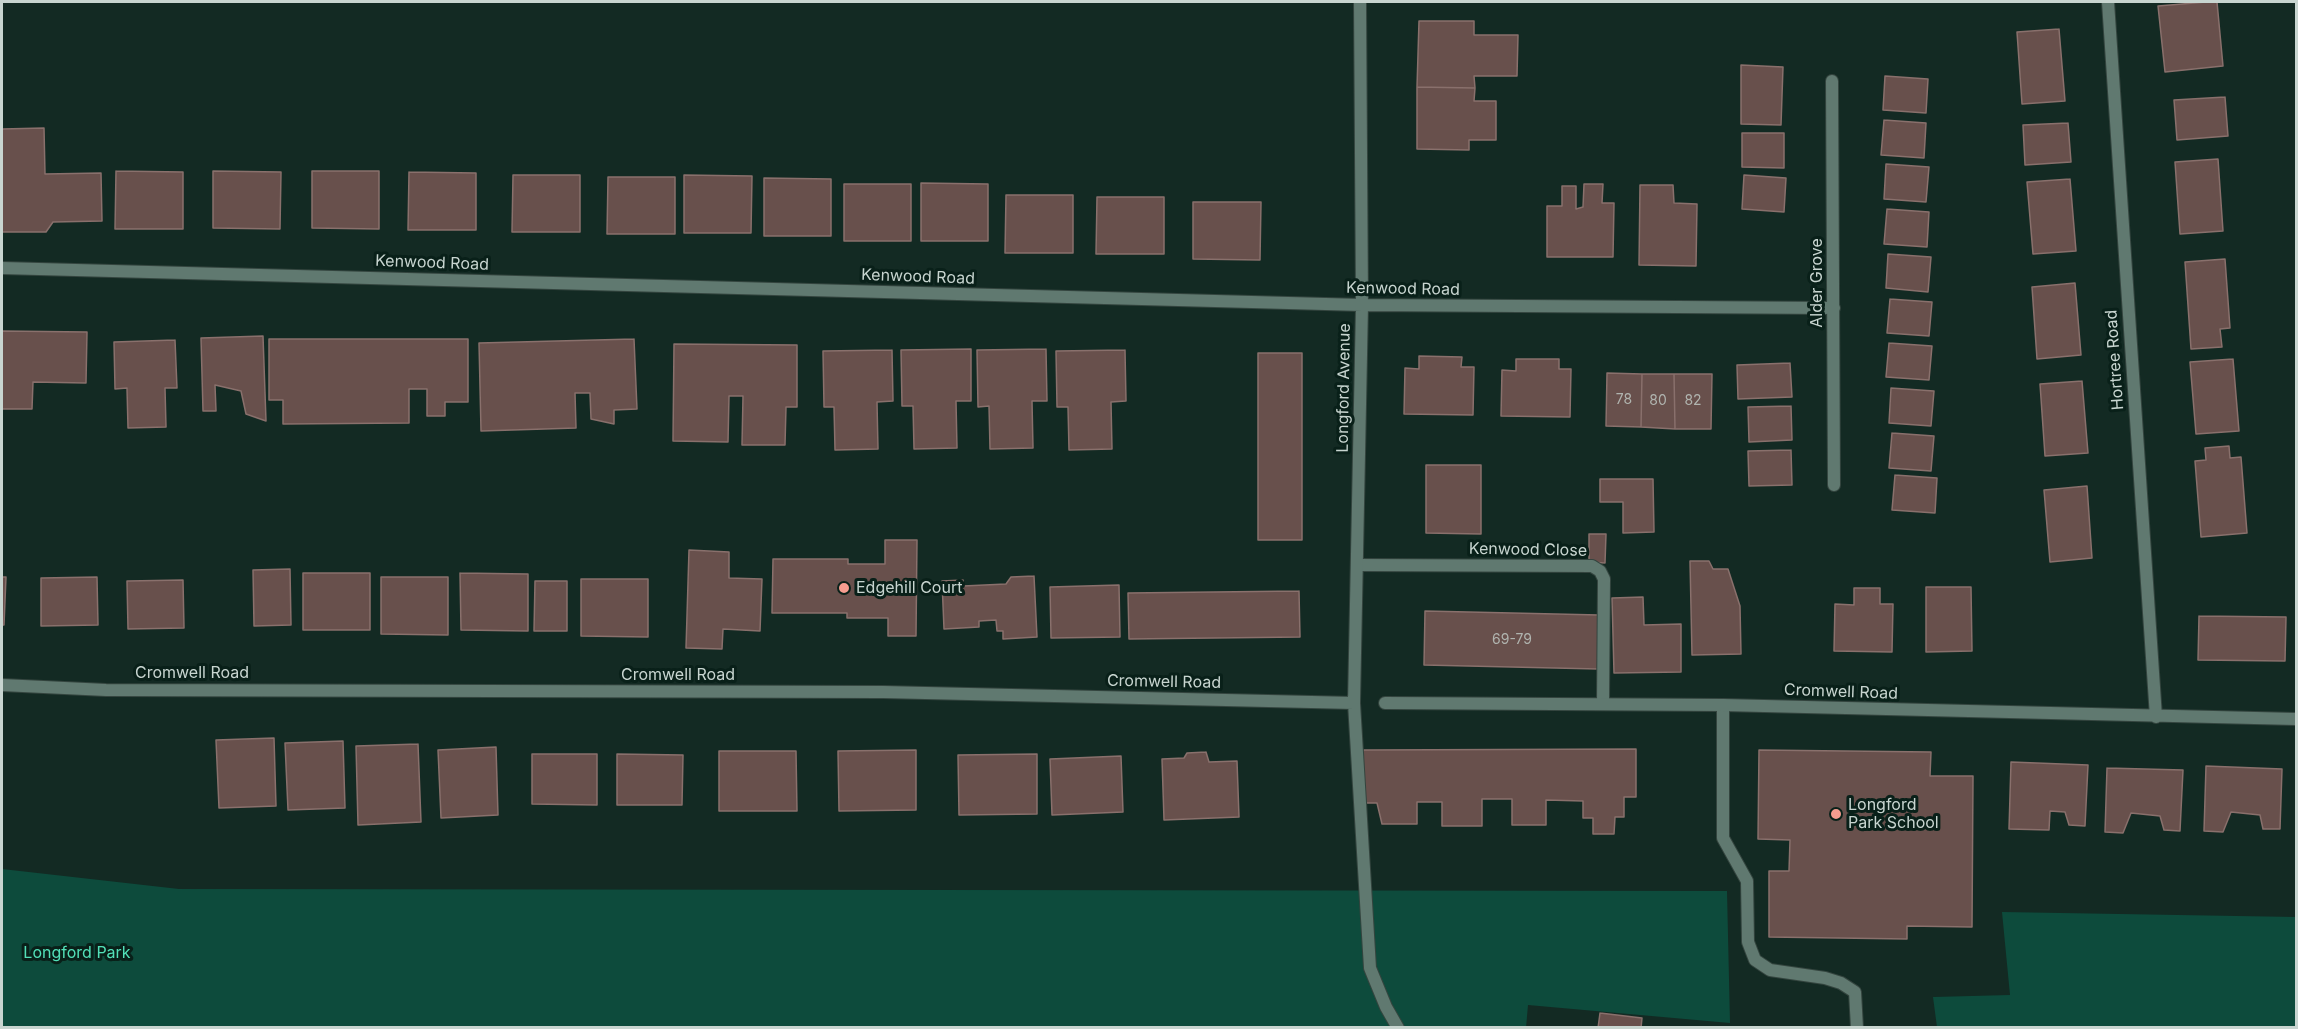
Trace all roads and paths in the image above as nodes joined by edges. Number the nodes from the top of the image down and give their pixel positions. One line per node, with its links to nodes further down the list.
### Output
1 (1360, 2): 5 (street, Longford Avenue)
2 (2108, 2): 14 (street, Hortree Road)
3 (1832, 81): 6 (street, Alder Grove)
4 (2, 268): 5 (street, Kenwood Road)
5 (1362, 305): 6 (street, Kenwood Road); 8 (street, Longford Avenue)
6 (1834, 308): 7 (street, Alder Grove)
7 (1834, 485)
8 (1357, 565): 10 (street, Longford Avenue); 12 (street, Kenwood Close)
9 (2, 685): 10 (street, Cromwell Road)
10 (1354, 703): 16 (street, Longford Avenue)
11 (1385, 703): 12 (street, Cromwell Road)
12 (1603, 704): 13 (street, Cromwell Road)
13 (1723, 705): 14 (street, Cromwell Road); 17 (street)
14 (2156, 717): 15 (street, Cromwell Road)
15 (2296, 719)
16 (1398, 1028)
17 (1857, 1028)

